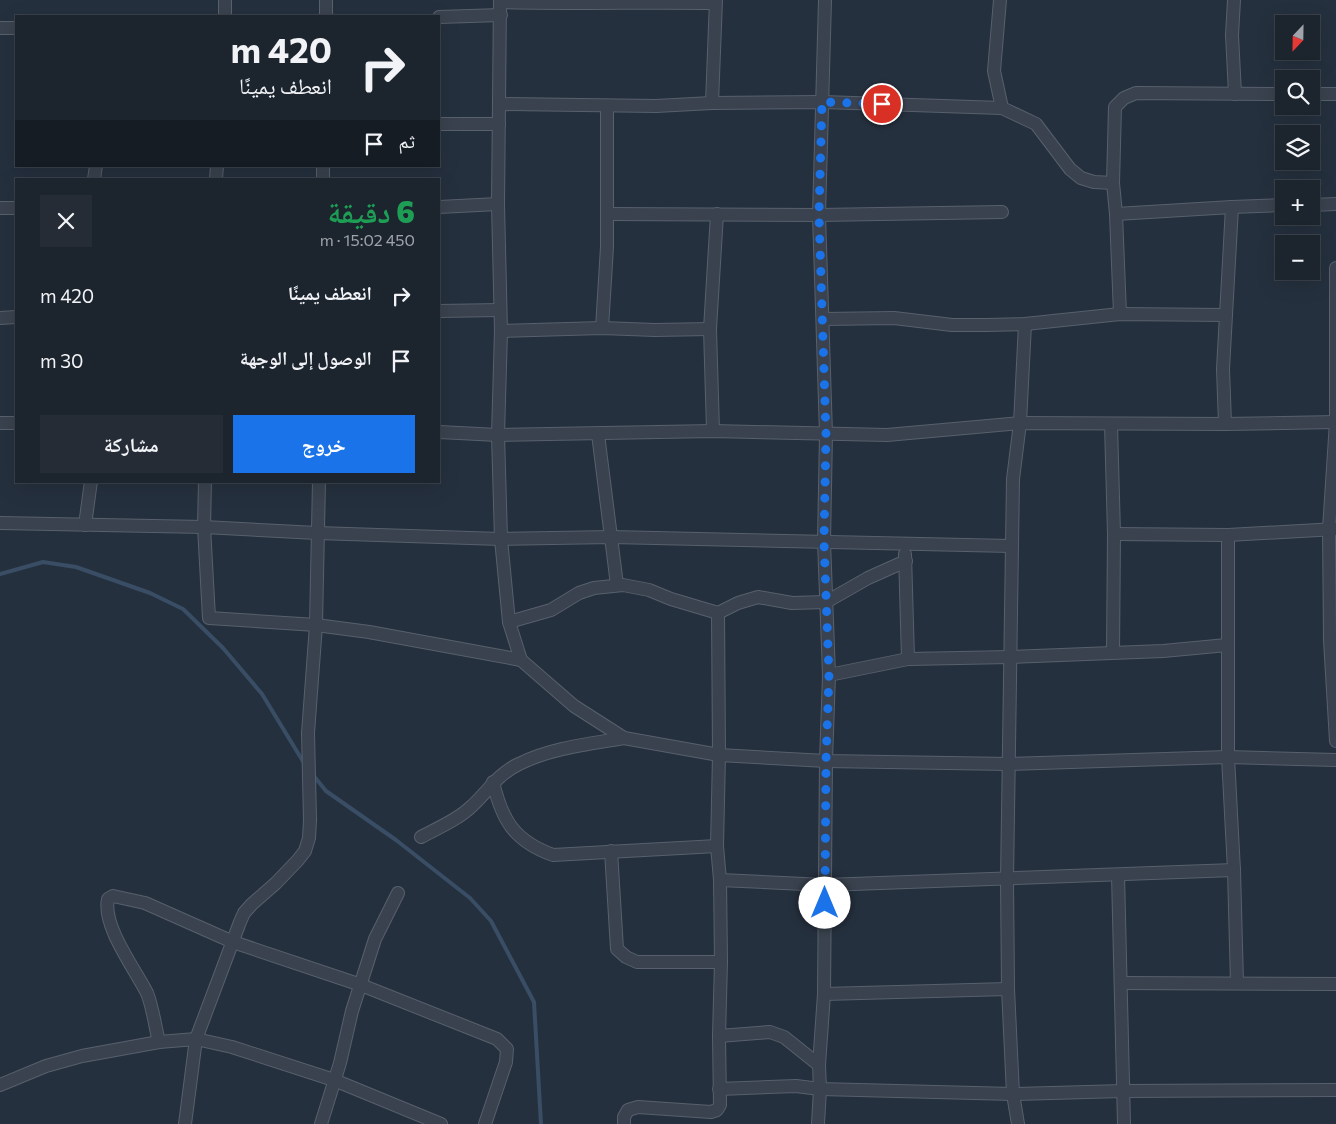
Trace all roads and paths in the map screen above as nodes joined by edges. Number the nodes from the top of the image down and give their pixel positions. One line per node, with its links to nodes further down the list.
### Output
1 (225, 0): 9 (street)
2 (326, 0): 10 (street)
3 (825, 0): 18 (street)
4 (1000, 0): 22 (street)
5 (1234, 0): 14 (street)
6 (608, 1): 7 (street); 8 (street)
7 (716, 1): 19 (street)
8 (500, 6): 11 (street); 20 (street)
9 (225, 15)
10 (326, 15)
11 (440, 17)
12 (0, 28): 13 (street)
13 (15, 28)
14 (1235, 94): 15 (street); 25 (street)
15 (1275, 94)
16 (1320, 94): 17 (street)
17 (1336, 94)
18 (822, 102): 19 (street); 22 (street); 38 (street)
19 (712, 103): 21 (street)
20 (500, 104): 21 (street); 24 (street)
21 (607, 106): 35 (street)
22 (1002, 108): 25 (street)
23 (440, 124): 24 (street)
24 (499, 124): 26 (street)
25 (1113, 183): 37 (street)
26 (498, 204): 30 (street); 40 (street)
27 (1336, 204): 28 (street)
28 (1320, 205)
29 (1275, 206): 31 (street)
30 (440, 207)
31 (1232, 207): 37 (street); 43 (street)
32 (0, 208): 33 (street)
33 (15, 208)
34 (1002, 212): 38 (street)
35 (607, 214): 36 (street); 49 (street)
36 (717, 214): 38 (street); 50 (street)
37 (1116, 214): 42 (street)
38 (819, 215): 47 (street)
39 (1336, 268): 44 (street)
40 (500, 310): 41 (street); 51 (street)
41 (440, 311)
42 (1120, 314): 43 (street); 48 (street)
43 (1225, 314): 57 (street)
44 (1336, 315): 52 (street)
45 (15, 317): 46 (street)
46 (0, 318)
47 (823, 319): 48 (street); 61 (street)
48 (1025, 324): 55 (street)
49 (602, 328): 50 (street); 51 (street)
50 (710, 329): 58 (street)
51 (501, 331): 62 (street)
52 (1336, 422): 57 (street); 69 (street)
53 (0, 423): 54 (street)
54 (15, 423)
55 (1020, 423): 56 (street); 61 (street); 77 (street)
56 (1111, 424): 57 (street); 71 (street)
57 (1225, 424)
58 (713, 431): 60 (street); 61 (street)
59 (440, 432): 62 (street)
60 (598, 434): 62 (street); 73 (street)
61 (826, 434): 75 (street)
62 (498, 435): 74 (street)
63 (91, 483): 67 (street)
64 (205, 483): 68 (street)
65 (318, 483): 70 (street)
66 (0, 523): 67 (street)
67 (85, 525): 68 (street)
68 (204, 527): 70 (street); 83 (street)
69 (1332, 529): 72 (street); 84 (street)
70 (317, 533): 74 (street); 83 (street)
71 (1114, 534): 72 (street); 86 (street)
72 (1228, 535): 85 (street)
73 (612, 537): 74 (street); 75 (street); 79 (street)
74 (501, 539): 82 (street)
75 (824, 541): 76 (street); 80 (street)
76 (904, 543): 77 (street); 78 (street)
77 (1011, 546): 87 (street)
78 (906, 561): 80 (street); 88 (street)
79 (617, 585): 81 (street); 82 (street)
80 (826, 602): 81 (street); 90 (street)
81 (718, 613): 93 (street)
82 (509, 622): 89 (street)
83 (316, 625): 89 (street); 108 (street)
84 (1333, 640): 92 (street)
85 (1227, 646): 86 (street); 94 (street)
86 (1113, 652): 87 (street)
87 (1011, 657): 88 (street); 97 (street)
88 (908, 659): 90 (street)
89 (521, 660): 91 (street)
90 (829, 675): 96 (street)
91 (624, 738): 93 (street); 98 (street)
92 (1336, 741)
93 (719, 754): 96 (street); 100 (street)
94 (1228, 757): 95 (street); 97 (street); 102 (street)
95 (1336, 760)
96 (826, 761): 97 (street); 106 (street)
97 (1009, 764): 105 (street)
98 (494, 782): 99 (street); 101 (street)
99 (420, 837)
100 (717, 846): 101 (street); 104 (street)
101 (611, 851): 109 (street)
102 (1234, 870): 103 (street); 111 (street)
103 (1118, 875): 105 (street); 110 (street)
104 (720, 880): 106 (street); 109 (street)
105 (1007, 880): 106 (street); 114 (street)
106 (825, 885): 115 (street)
107 (398, 892): 113 (street)
108 (233, 942): 113 (street); 117 (street); 118 (street)
109 (721, 962): 116 (street)
110 (1122, 983): 111 (street); 125 (street)
111 (1237, 983): 112 (street)
112 (1336, 984)
113 (361, 985): 120 (street); 130 (street)
114 (1008, 989): 115 (street); 126 (street)
115 (824, 994): 119 (street)
116 (719, 1036): 119 (street); 123 (street)
117 (196, 1038): 118 (street); 120 (street); 127 (street)
118 (159, 1042): 121 (street)
119 (819, 1065): 122 (street)
120 (334, 1080): 128 (street); 129 (street)
121 (0, 1085)
122 (820, 1088): 123 (street); 126 (street); 132 (street)
123 (719, 1089): 131 (street)
124 (1336, 1090): 125 (street)
125 (1123, 1091): 126 (street); 134 (street)
126 (1013, 1094): 133 (street)
127 (186, 1124)
128 (321, 1124)
129 (441, 1124)
130 (485, 1124)
131 (624, 1124)
132 (818, 1124)
133 (1018, 1124)
134 (1124, 1124)

